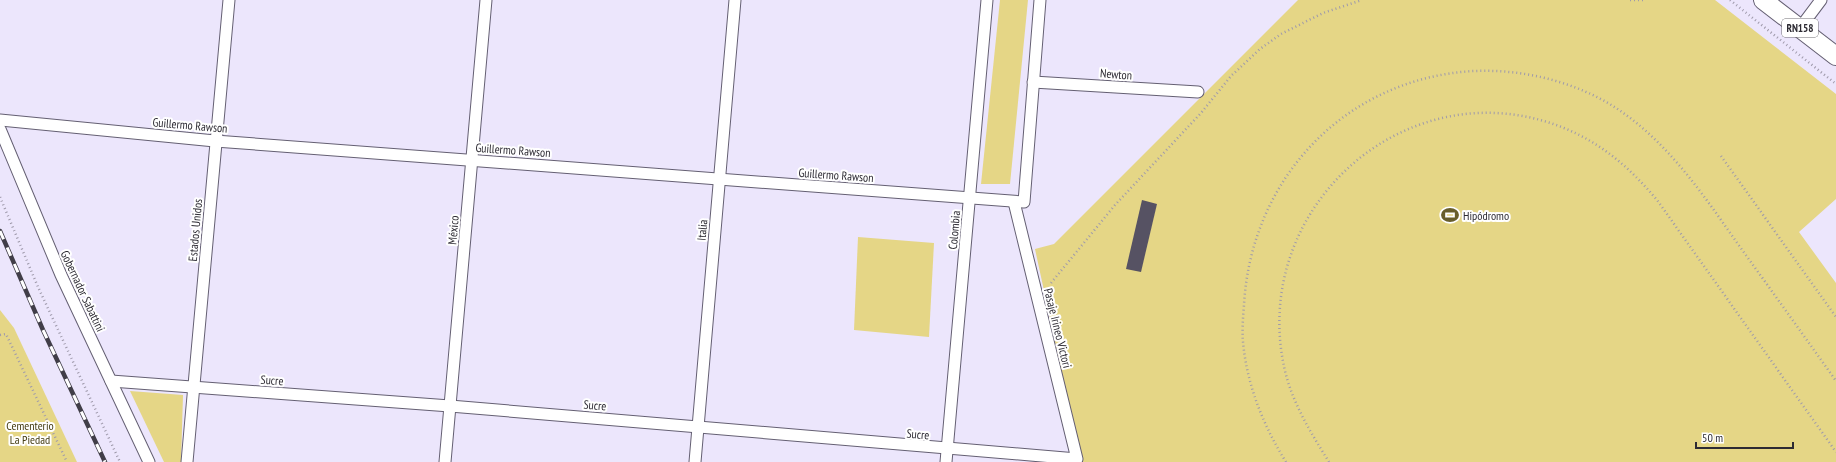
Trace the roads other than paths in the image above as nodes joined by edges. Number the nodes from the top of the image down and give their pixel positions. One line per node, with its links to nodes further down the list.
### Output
1 (229, 0): 14 (street, Estados Unidos)
2 (486, 0): 15 (street, México)
3 (735, 0): 16 (street, Italia)
4 (987, 0): 17 (street, Colombia)
5 (1040, 0): 10 (street)
6 (1763, 0): 8 (highway, RN158)
7 (1822, 0): 8 (street)
8 (1800, 28): 9 (highway, RN158)
9 (1836, 56)
10 (1033, 82): 11 (street, Newton); 18 (street)
11 (1198, 92)
12 (0, 120): 14 (street, Guillermo Rawson)
13 (0, 129): 19 (street, Gobernador Sabattini)
14 (215, 141): 15 (street, Guillermo Rawson); 20 (street, Estados Unidos)
15 (472, 160): 16 (street, Guillermo Rawson); 21 (street, México)
16 (719, 179): 17 (street, Guillermo Rawson); 22 (street, Italia)
17 (970, 198): 18 (street, Guillermo Rawson); 23 (street, Colombia)
18 (1019, 202): 24 (street, Pasaje Irineo Victori)
19 (111, 381): 20 (street, Sucre); 25 (street, Gobernador Sabattini)
20 (195, 387): 21 (street, Sucre); 26 (street, Estados Unidos)
21 (450, 406): 22 (street, Sucre); 27 (street, México)
22 (699, 427): 23 (street, Sucre); 28 (street, Italia)
23 (947, 449): 24 (street, Sucre); 29 (street, Colombia)
24 (1077, 459)
25 (149, 462)
26 (187, 462)
27 (445, 462)
28 (695, 462)
29 (946, 462)

